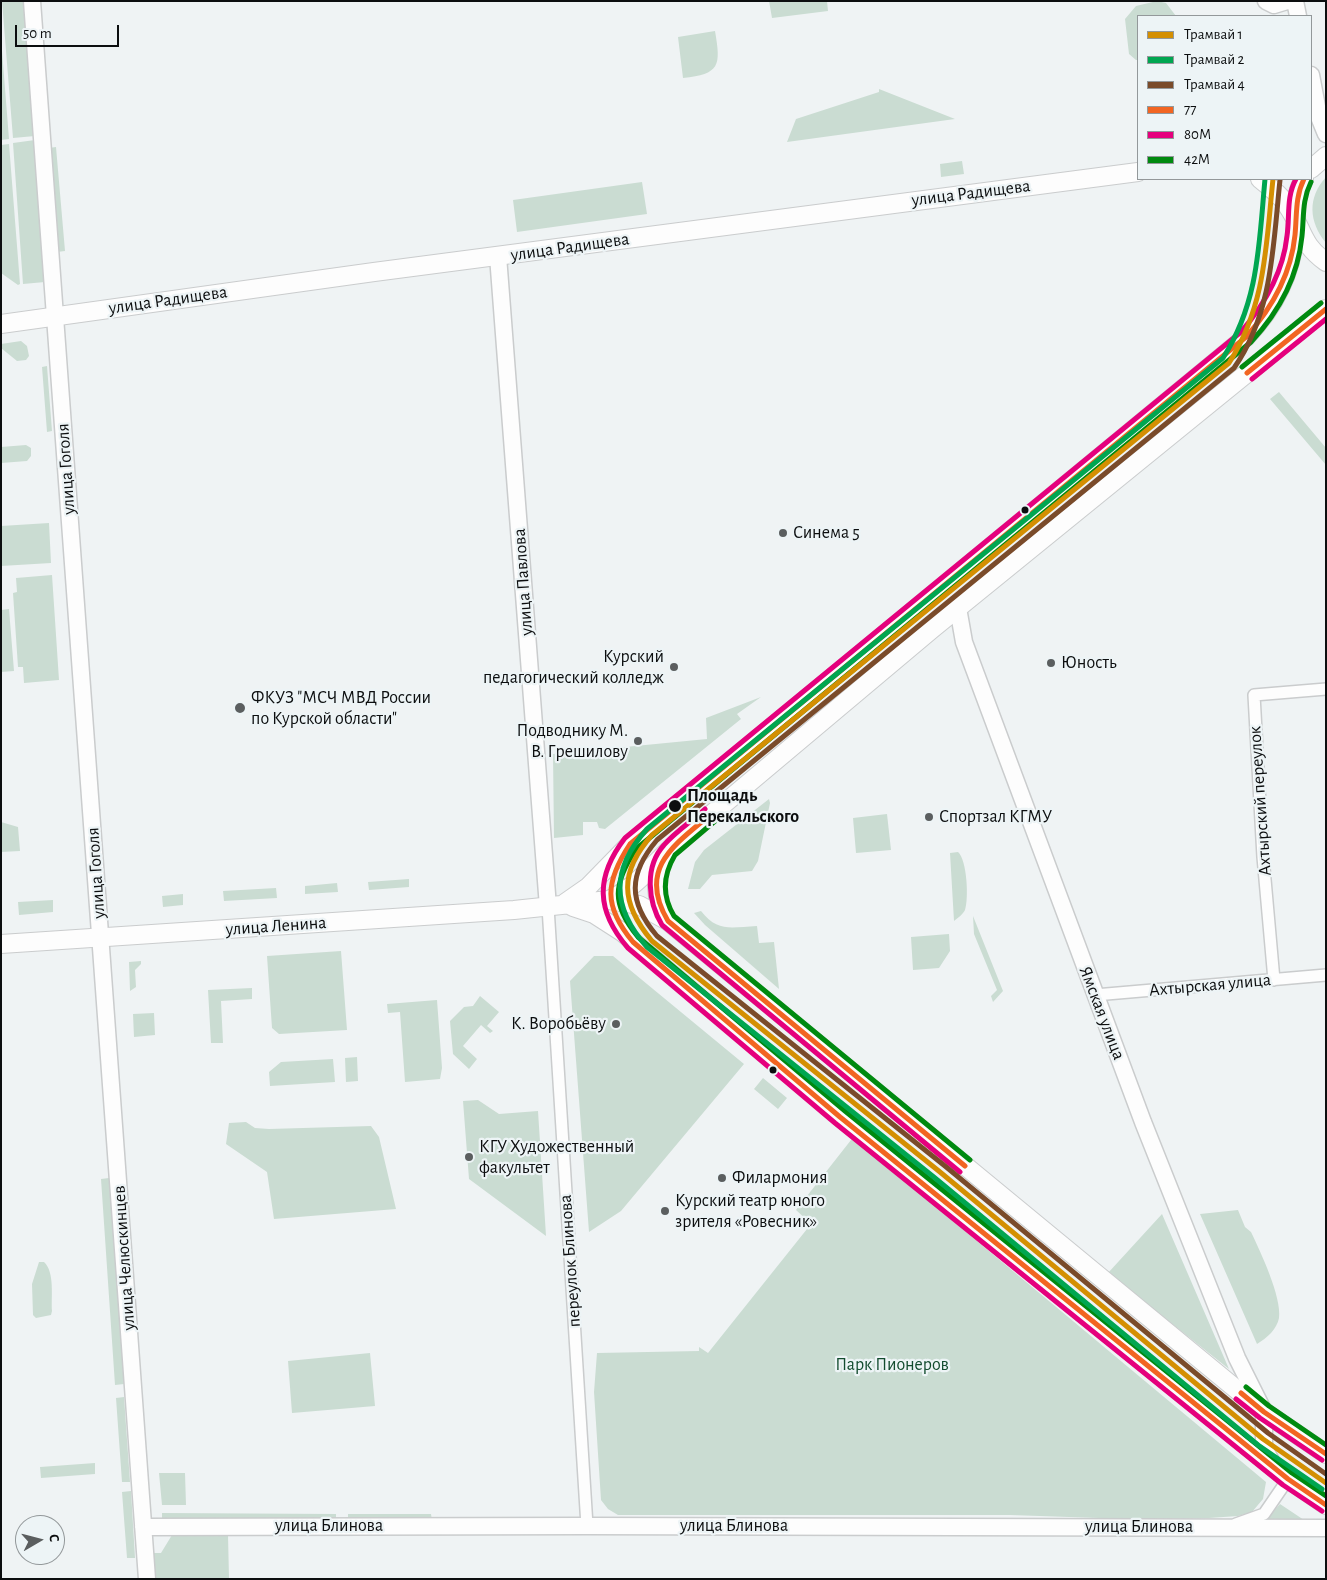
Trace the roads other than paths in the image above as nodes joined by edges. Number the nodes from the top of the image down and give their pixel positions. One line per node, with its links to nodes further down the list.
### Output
1 (32, 1): 21 (street, улица Гоголя)
2 (1264, 1): 3 (street); 5 (street)
3 (1287, 1)
4 (1295, 1): 6 (street)
5 (1268, 15)
6 (1298, 15)
7 (1312, 80): 8 (street)
8 (1326, 134)
9 (1326, 149): 10 (main road)
10 (1312, 151)
11 (1326, 156): 12 (main road)
12 (1312, 168)
13 (1137, 172): 18 (main road, улица Радищева)
14 (1261, 180): 17 (main road)
15 (1294, 180): 17 (street)
16 (1304, 180): 17 (main road)
17 (1295, 219): 19 (main road); 25 (main road)
18 (498, 256): 21 (main road, улица Радищева); 28 (street, улица Павлова)
19 (1326, 262)
20 (1326, 309): 23 (main road)
21 (55, 316): 22 (main road, улица Радищева); 30 (street, улица Гоголя)
22 (1, 324)
23 (958, 608): 26 (main road); 35 (street, Ямская улица)
24 (1326, 689): 34 (street, Ахтырский переулок)
25 (630, 844): 27 (main road); 28 (main road)
26 (668, 850): 27 (main road); 29 (main road)
27 (609, 900): 28 (main road); 29 (main road); 31 (main road)
28 (549, 907): 30 (main road, улица Ленина); 31 (main road); 40 (street, переулок Блинова)
29 (668, 921): 36 (main road)
30 (100, 937): 32 (main road, улица Ленина); 41 (street, улица Челюскинцев)
31 (633, 942): 38 (main road)
32 (1, 944)
33 (1326, 976): 34 (street, Ахтырская улица)
34 (1274, 980): 35 (street, Ахтырская улица)
35 (1095, 995): 36 (street, Ямская улица)
36 (1264, 1412): 37 (main road); 38 (street)
37 (1326, 1454)
38 (1288, 1479): 39 (main road); 42 (street)
39 (1326, 1505)
40 (587, 1526): 41 (street, улица Блинова); 42 (street, улица Блинова)
41 (143, 1527): 44 (street, улица Челюскинцев)
42 (1227, 1528): 43 (street, улица Блинова)
43 (1326, 1528)
44 (147, 1579)

